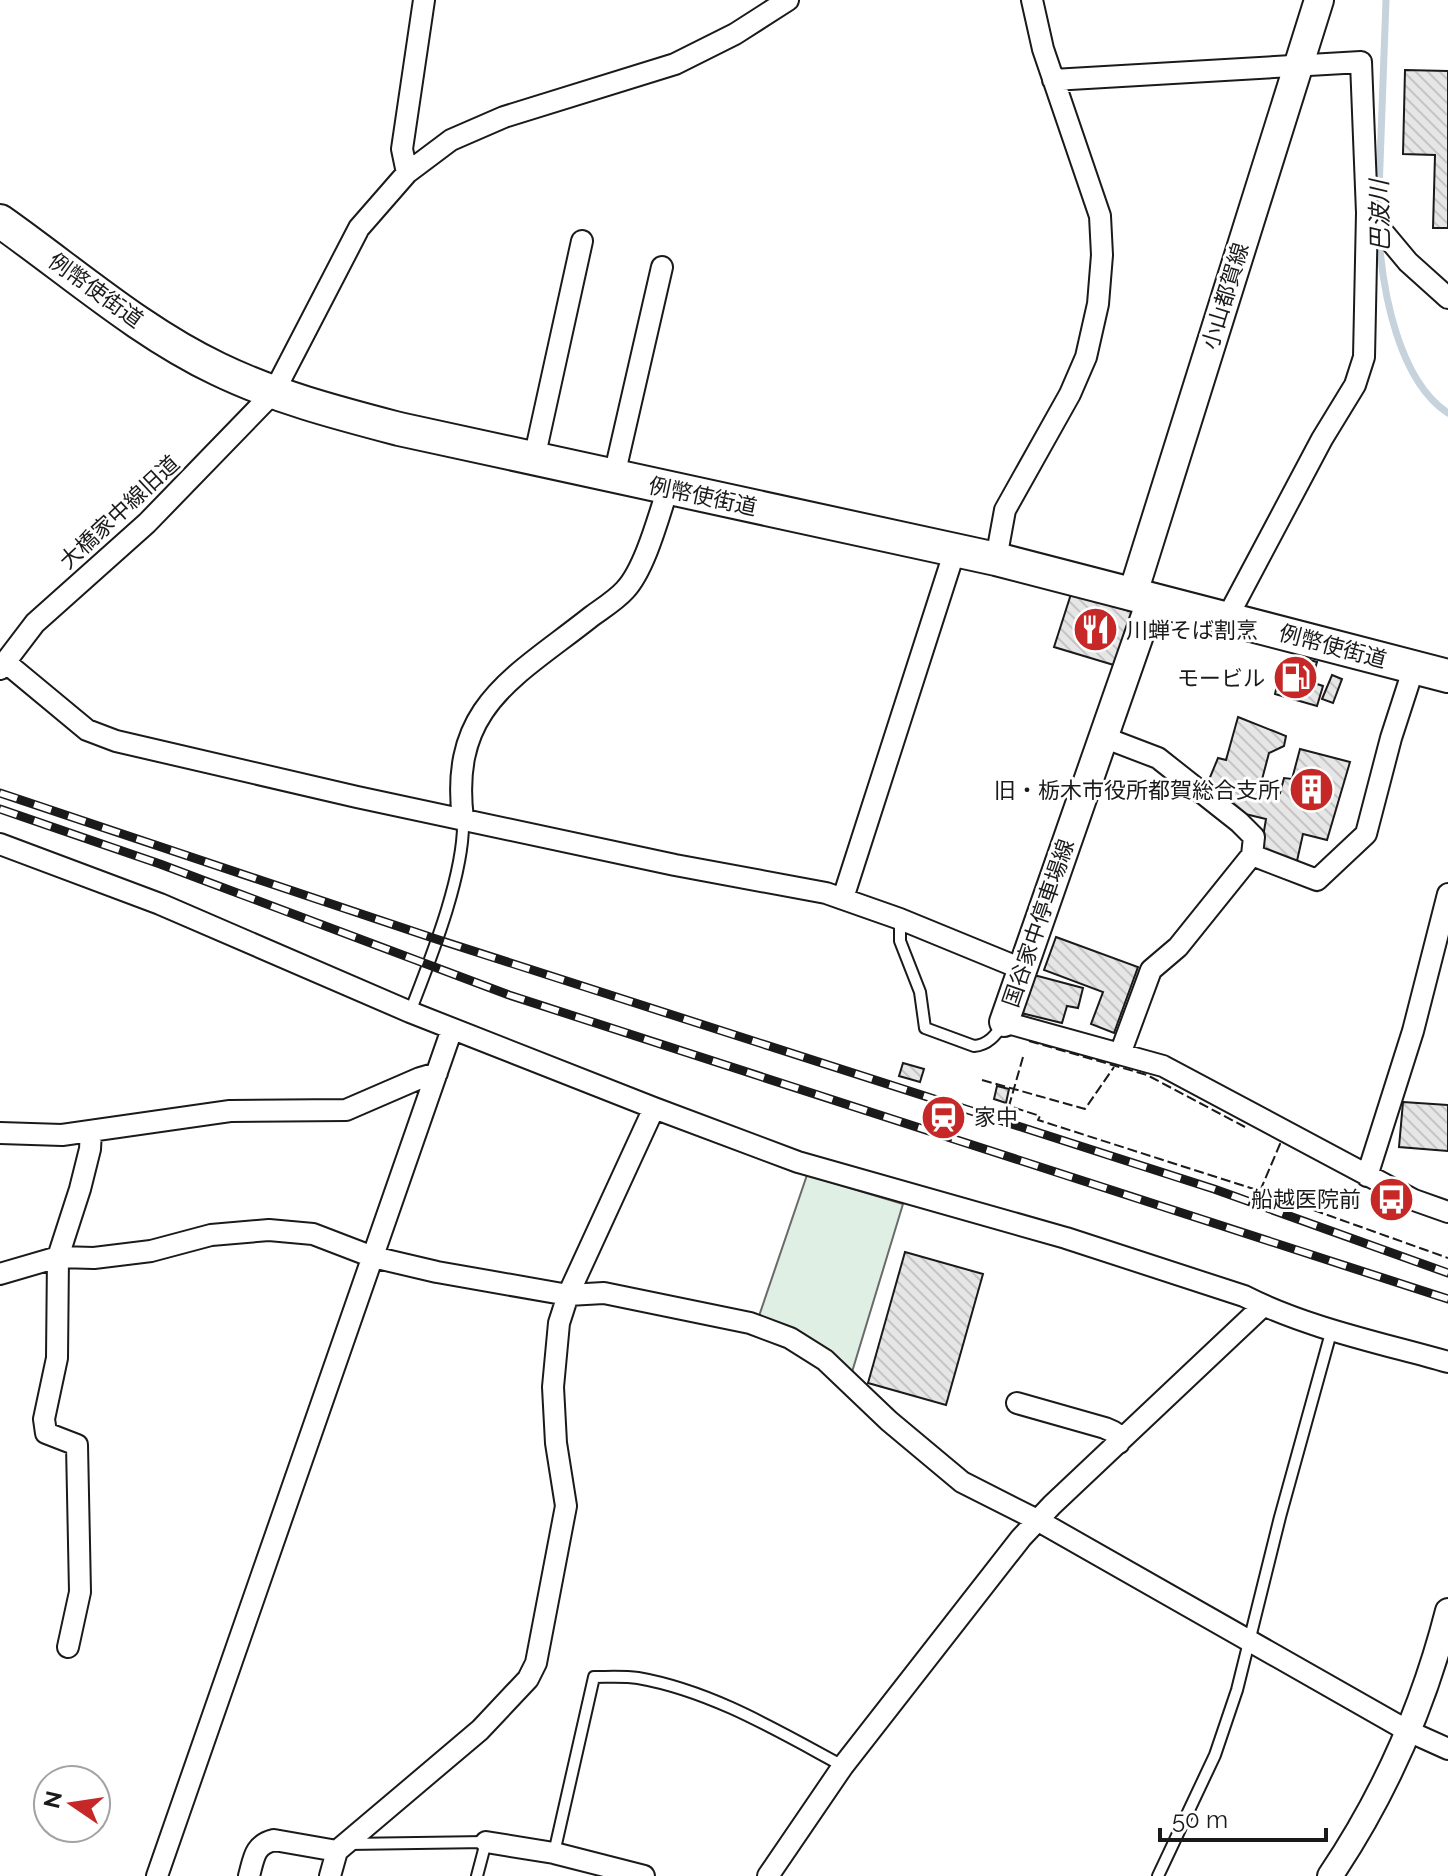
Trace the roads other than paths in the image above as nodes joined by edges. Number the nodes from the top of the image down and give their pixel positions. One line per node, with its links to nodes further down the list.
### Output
1 (424, 0): 7 (street)
2 (788, 0): 7 (street, 大橋家中線旧道)
3 (1032, 0): 6 (street)
4 (1319, 0): 5 (main road, 小山都賀線)
5 (1297, 64): 6 (street); 8 (street); 19 (main road, 小山都賀線)
6 (1053, 80): 18 (street)
7 (407, 173): 13 (street, 大橋家中線旧道)
8 (1367, 213): 12 (street); 20 (street)
9 (0, 221): 13 (main road, 例幣使街道)
10 (582, 241): 14 (street)
11 (662, 267): 15 (street)
12 (1448, 298)
13 (274, 392): 14 (main road, 例幣使街道); 21 (street, 大橋家中線旧道)
14 (534, 459): 15 (main road, 例幣使街道)
15 (614, 476): 16 (main road, 例幣使街道)
16 (668, 488): 17 (main road, 例幣使街道); 25 (street)
17 (955, 550): 18 (main road, 例幣使街道); 29 (street)
18 (996, 559): 19 (main road, 例幣使街道)
19 (1143, 596): 20 (main road, 例幣使街道); 24 (main road, 国谷家中停車場線)
20 (1227, 618): 22 (main road, 例幣使街道)
21 (2, 665): 25 (street)
22 (1414, 667): 23 (main road, 例幣使街道); 27 (street)
23 (1448, 676)
24 (1103, 737): 27 (street); 31 (main road, 国谷家中停車場線)
25 (463, 819): 29 (street); 32 (lane)
26 (0, 844): 32 (street)
27 (1252, 855): 35 (street)
28 (1448, 894): 40 (street)
29 (843, 898): 30 (street)
30 (900, 919): 31 (street); 33 (lane)
31 (1022, 969): 33 (main road, 国谷家中停車場線)
32 (410, 1012): 34 (street)
33 (1004, 1022): 35 (street)
34 (452, 1029): 36 (street); 37 (street)
35 (1120, 1054): 40 (street)
36 (437, 1073): 38 (street); 43 (street)
37 (654, 1108): 45 (street); 46 (street)
38 (91, 1131): 39 (street); 42 (street)
39 (0, 1133)
40 (1367, 1176): 41 (street)
41 (1448, 1212)
42 (58, 1257): 43 (street); 44 (street); 54 (street)
43 (373, 1257): 45 (street); 61 (street)
44 (0, 1274)
45 (568, 1295): 51 (street); 59 (street)
46 (1263, 1306): 47 (street); 50 (street)
47 (1332, 1329): 48 (street); 53 (lane)
48 (1448, 1362)
49 (1017, 1403): 50 (street)
50 (1119, 1443): 51 (street)
51 (1037, 1520): 53 (street); 57 (street)
52 (1448, 1611): 55 (street)
53 (1249, 1641): 55 (street); 67 (lane)
54 (68, 1647)
55 (1408, 1731): 56 (street); 68 (street)
56 (1448, 1749)
57 (843, 1766): 60 (lane); 66 (street)
58 (486, 1842): 59 (lane); 60 (street); 64 (lane)
59 (342, 1847): 62 (street); 63 (street)
60 (554, 1853): 65 (street)
61 (157, 1876)
62 (249, 1876)
63 (330, 1876)
64 (477, 1876)
65 (644, 1876)
66 (768, 1876)
67 (1158, 1876)
68 (1330, 1876)

